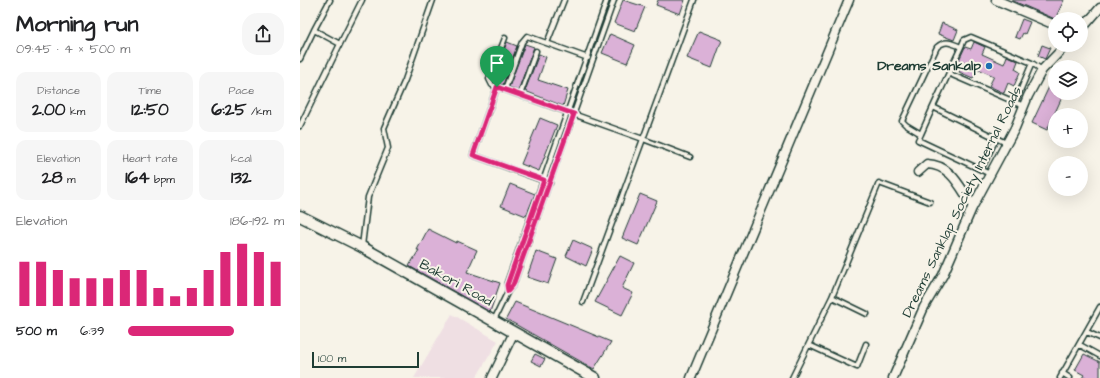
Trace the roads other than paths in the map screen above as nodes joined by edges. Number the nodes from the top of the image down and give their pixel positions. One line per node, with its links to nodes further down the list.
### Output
1 (330, 0): 13 (lane)
2 (362, 0): 16 (lane)
3 (433, 0): 48 (lane)
4 (564, 0): 15 (lane)
5 (607, 0): 20 (lane)
6 (614, 0): 22 (lane)
7 (694, 0): 37 (lane)
8 (849, 0): 65 (street)
9 (996, 0): 11 (street)
10 (1100, 8): 12 (street)
11 (1048, 22)
12 (1088, 22)
13 (314, 30): 16 (lane); 21 (lane)
14 (505, 38): 26 (lane)
15 (547, 43): 20 (lane); 27 (lane)
16 (340, 44): 34 (lane)
17 (961, 47): 23 (lane); 25 (lane); 35 (lane)
18 (536, 51): 28 (lane)
19 (1059, 52): 24 (street, Dreams Sanklap Society Internal Roads)
20 (586, 58): 22 (lane); 32 (lane)
21 (300, 60)
22 (592, 60): 33 (lane)
23 (1032, 63): 24 (lane); 29 (lane)
24 (1042, 70): 30 (street, Dreams Sanklap Society Internal Roads)
25 (950, 74): 29 (lane); 31 (lane)
26 (497, 87): 27 (lane); 43 (lane)
27 (505, 89): 28 (lane)
28 (520, 95): 32 (lane)
29 (1015, 103): 30 (lane)
30 (1024, 106): 38 (street, Dreams Sanklap Society Internal Roads)
31 (934, 108): 35 (lane); 36 (lane)
32 (568, 111): 33 (lane); 43 (lane)
33 (574, 114): 37 (lane); 44 (lane)
34 (300, 126)
35 (921, 134): 40 (lane)
36 (996, 138): 38 (lane); 40 (lane)
37 (643, 139): 39 (lane); 51 (lane)
38 (1006, 144): 42 (street, Dreams Sanklap Society Internal Roads)
39 (690, 157)
40 (981, 170): 42 (lane)
41 (918, 172): 46 (street)
42 (990, 174): 46 (street, Dreams Sanklap Society Internal Roads)
43 (544, 180): 44 (lane); 49 (lane)
44 (550, 183): 49 (lane)
45 (930, 202): 50 (lane)
46 (973, 206): 67 (street, Dreams Sanklap Society Internal Roads)
47 (300, 216): 48 (street, Bakori Road)
48 (362, 247): 54 (street, Bakori Road)
49 (508, 291): 54 (lane)
50 (832, 298): 53 (lane); 59 (lane)
51 (583, 302)
52 (1100, 307): 56 (lane)
53 (867, 314)
54 (494, 320): 55 (street, Bakori Road)
55 (514, 332): 63 (street); 64 (street, Bakori Road)
56 (1087, 332): 57 (lane); 60 (lane)
57 (1100, 338)
58 (866, 344): 59 (lane)
59 (809, 345): 66 (lane)
60 (1080, 345): 61 (lane); 62 (lane)
61 (1100, 356)
62 (1062, 374): 68 (lane); 69 (lane)
63 (492, 378)
64 (595, 378)
65 (690, 378)
66 (792, 378)
67 (893, 378)
68 (1060, 378)
69 (1070, 378)

